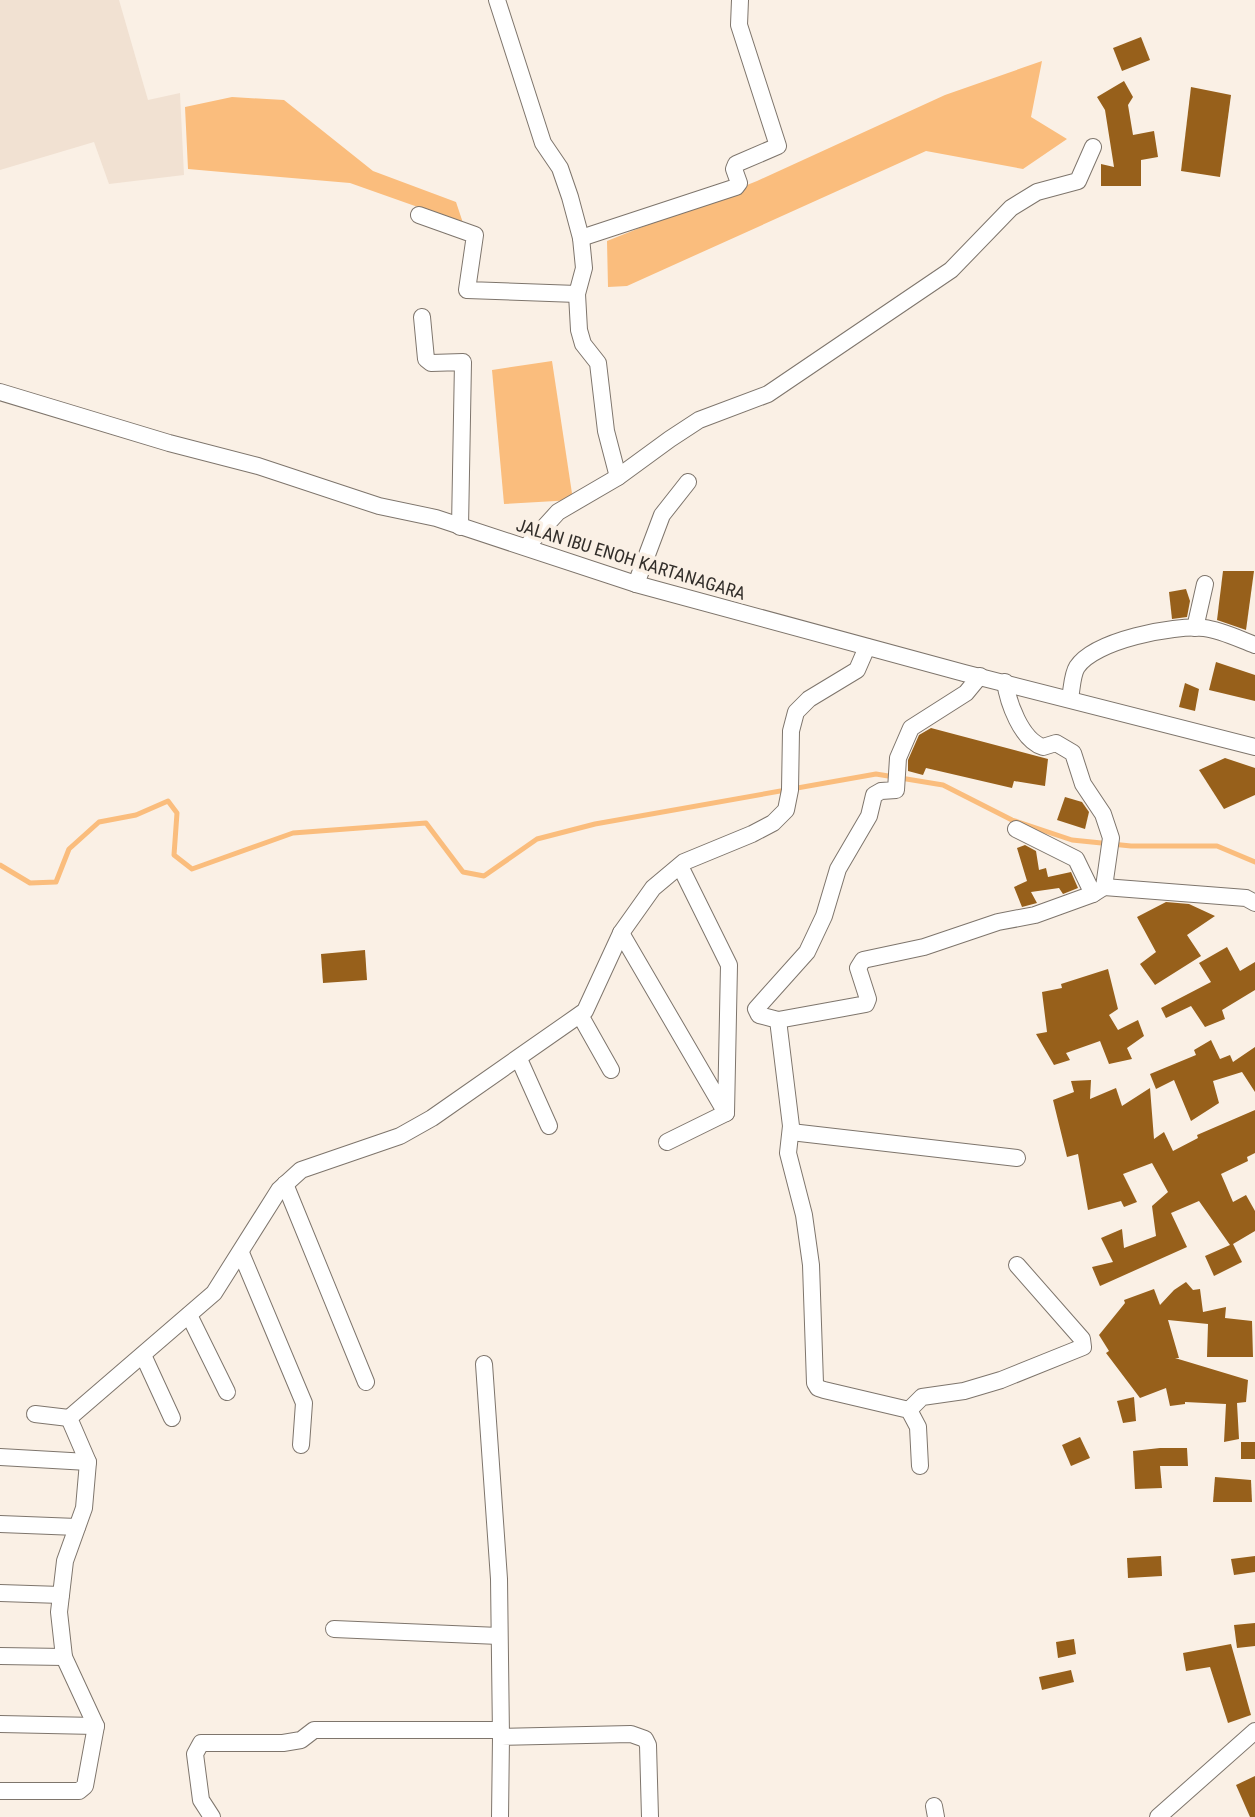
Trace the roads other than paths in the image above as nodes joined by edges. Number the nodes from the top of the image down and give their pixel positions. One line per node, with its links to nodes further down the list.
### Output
1 (497, 0): 5 (street)
2 (740, 0): 5 (street)
3 (1093, 147): 9 (street)
4 (419, 215): 6 (street)
5 (581, 238): 6 (street)
6 (577, 294): 9 (street)
7 (422, 317): 11 (street)
8 (0, 392): 11 (street, JALAN IBU ENOH KARTANAGARA)
9 (618, 477): 12 (street)
10 (688, 482): 13 (street)
11 (460, 527): 12 (street, JALAN IBU ENOH KARTANAGARA)
12 (527, 546): 13 (street, JALAN IBU ENOH KARTANAGARA)
13 (636, 584): 17 (street, JALAN IBU ENOH KARTANAGARA)
14 (1205, 584): 15 (street)
15 (1195, 628): 16 (street); 20 (street)
16 (1255, 645)
17 (867, 647): 18 (street, JALAN IBU ENOH KARTANAGARA); 23 (street)
18 (980, 676): 19 (street, JALAN IBU ENOH KARTANAGARA); 28 (street)
19 (1005, 682): 20 (street, JALAN IBU ENOH KARTANAGARA); 24 (street)
20 (1070, 698): 21 (street, JALAN IBU ENOH KARTANAGARA)
21 (1255, 747)
22 (1016, 829): 24 (street)
23 (680, 866): 26 (street); 31 (street)
24 (1099, 890): 25 (street); 28 (street)
25 (1255, 903)
26 (621, 933): 27 (street); 31 (street)
27 (580, 1015): 29 (street); 30 (street)
28 (778, 1020): 33 (street)
29 (519, 1059): 32 (street); 36 (street)
30 (611, 1070)
31 (726, 1113): 34 (street)
32 (549, 1126)
33 (791, 1132): 35 (street); 44 (street)
34 (667, 1142)
35 (1017, 1158)
36 (285, 1184): 37 (street); 42 (street)
37 (241, 1253): 39 (street); 48 (street)
38 (1017, 1265): 44 (street)
39 (189, 1315): 40 (street); 43 (street)
40 (143, 1355): 46 (street); 47 (street)
41 (484, 1364): 57 (street)
42 (366, 1381)
43 (227, 1392)
44 (909, 1410): 51 (street)
45 (35, 1415): 46 (street)
46 (69, 1418): 50 (street)
47 (172, 1418)
48 (301, 1445)
49 (0, 1457): 50 (street)
50 (88, 1462): 53 (street)
51 (920, 1466)
52 (0, 1524): 53 (street)
53 (77, 1527): 55 (street)
54 (0, 1593): 55 (street)
55 (61, 1595): 59 (street)
56 (334, 1629): 57 (street)
57 (499, 1636): 63 (street)
58 (0, 1656): 59 (street)
59 (64, 1657): 61 (street)
60 (0, 1724): 61 (street)
61 (96, 1726): 64 (street)
62 (1255, 1731): 68 (street)
63 (500, 1734): 65 (street); 66 (street); 67 (street)
64 (0, 1791)
65 (212, 1817)
66 (500, 1817)
67 (650, 1817)
68 (1158, 1817)

